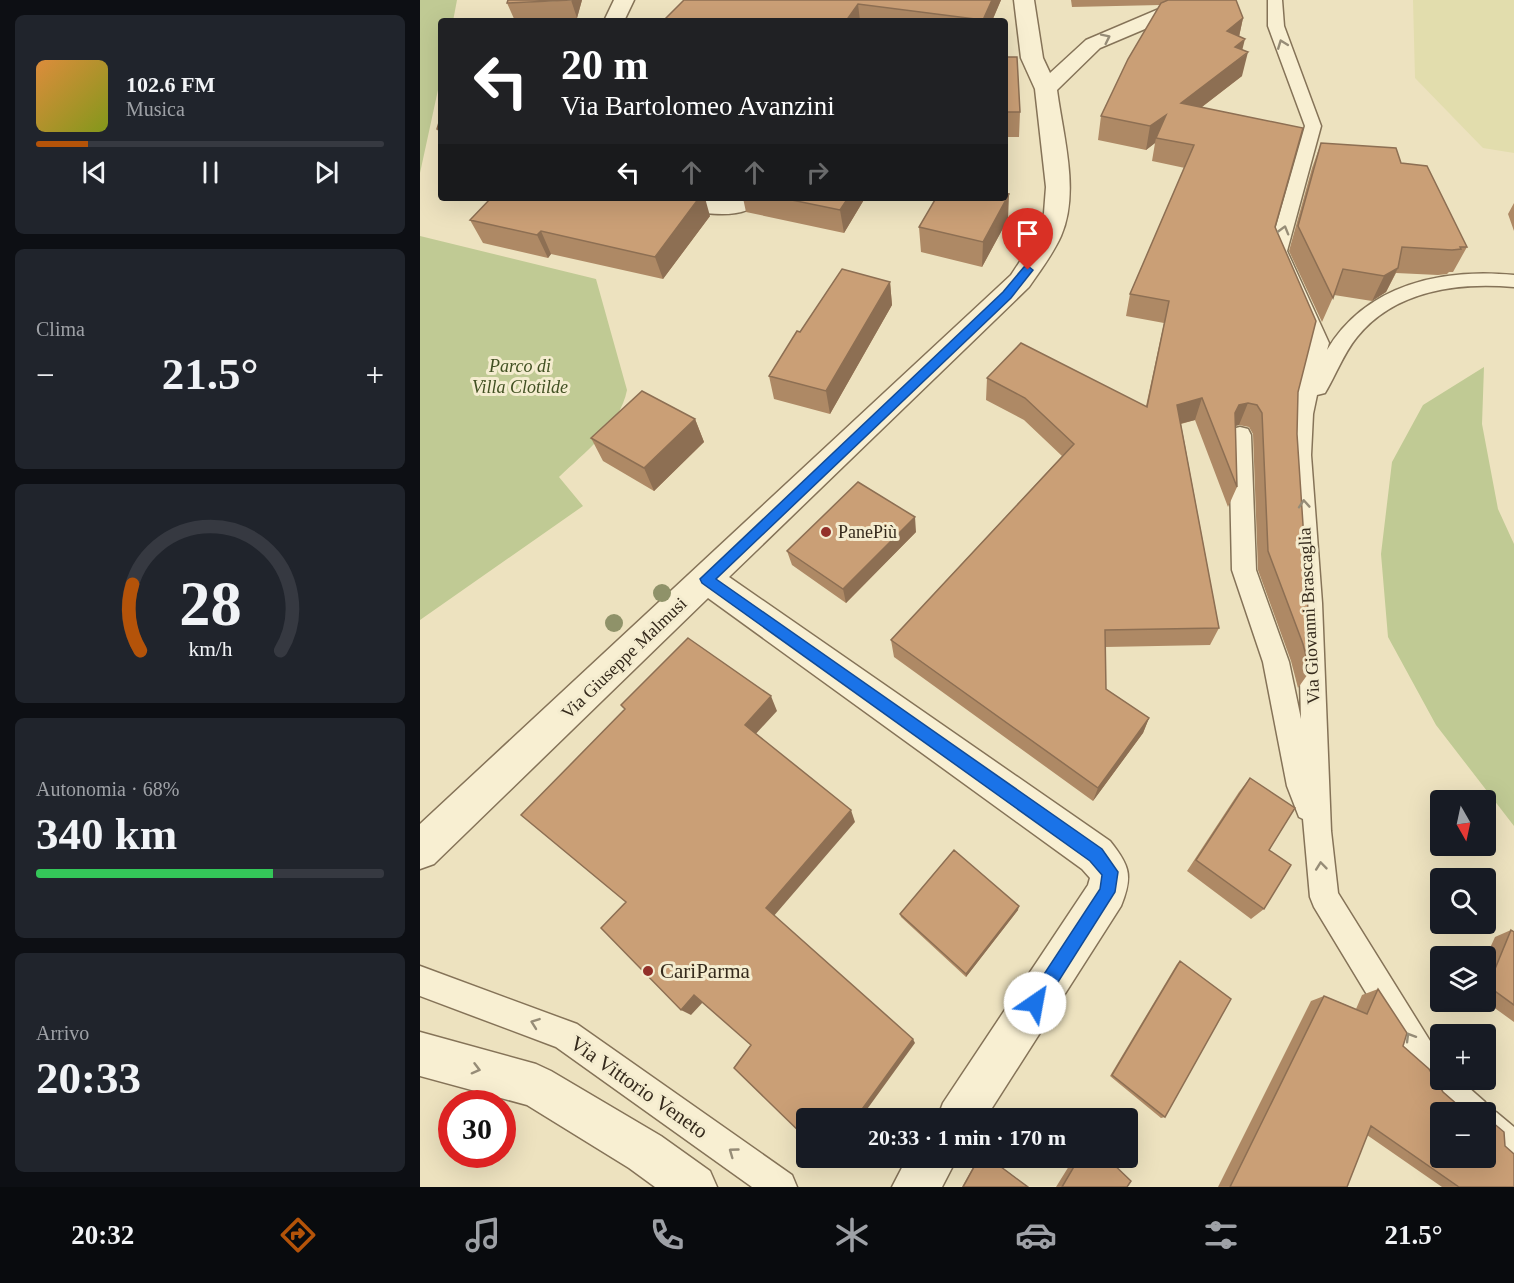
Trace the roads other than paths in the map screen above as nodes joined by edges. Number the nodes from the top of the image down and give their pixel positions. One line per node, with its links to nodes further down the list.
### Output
1 (624, 0): 5 (street)
2 (1024, 0): 6 (street, Via Giuseppe Malmusi)
3 (1197, 0): 7 (street, one-way to 3)
4 (1275, 0): 12 (lane, Via Giovanni Brascaglia, one-way to 4)
5 (615, 18)
6 (1028, 33): 7 (street); 8 (street, Via Giuseppe Malmusi)
7 (1081, 55): 8 (street)
8 (1046, 89): 14 (street, Via Giuseppe Malmusi)
9 (682, 201): 10 (street)
10 (745, 201)
11 (1514, 281): 12 (lane, Via Giovanni Brascaglia)
12 (1305, 403): 15 (lane, Via Giovanni Brascaglia, one-way to 12)
13 (1240, 435): 15 (lane, Via Giovanni Brascaglia)
14 (706, 579): 16 (street, Via Giuseppe Malmusi); 20 (street)
15 (1317, 831): 19 (lane, Via Giovanni Brascaglia, one-way to 15)
16 (420, 850)
17 (420, 981): 25 (lane, Via Vittorio Veneto, one-way to 17)
18 (420, 1054): 24 (street, one-way to 24)
19 (1461, 1102)
20 (966, 1108)
21 (1496, 1132): 22 (lane)
22 (1514, 1148)
23 (927, 1168): 26 (street)
24 (694, 1187)
25 (780, 1187)
26 (915, 1187)

